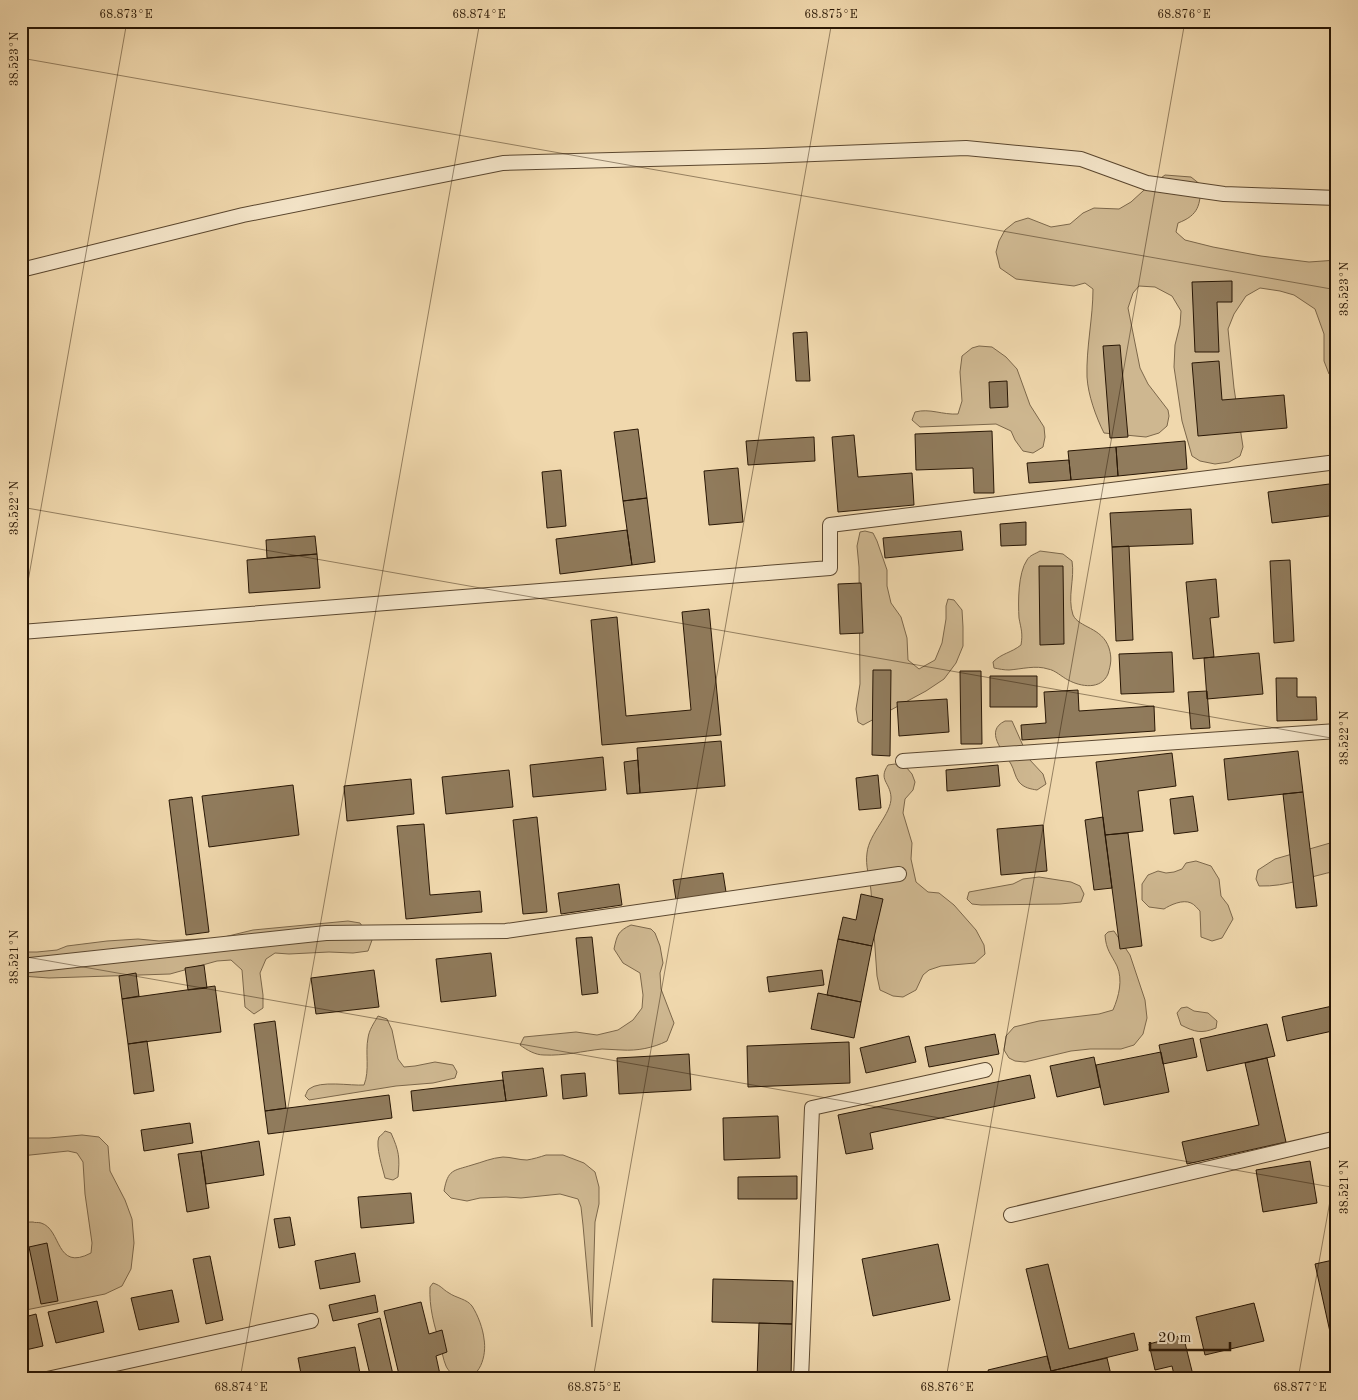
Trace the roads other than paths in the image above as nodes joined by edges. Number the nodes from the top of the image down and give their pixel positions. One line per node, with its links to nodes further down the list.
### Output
1 (1337, 198): 2 (lane)
2 (21, 270)
3 (1337, 462): 4 (lane)
4 (21, 632)
5 (1337, 731): 6 (lane)
6 (903, 761)
7 (899, 874): 8 (lane)
8 (21, 966)
9 (985, 1070): 14 (lane)
10 (1337, 1138): 11 (lane)
11 (1011, 1215)
12 (311, 1321): 13 (lane)
13 (47, 1379)
14 (801, 1379)

